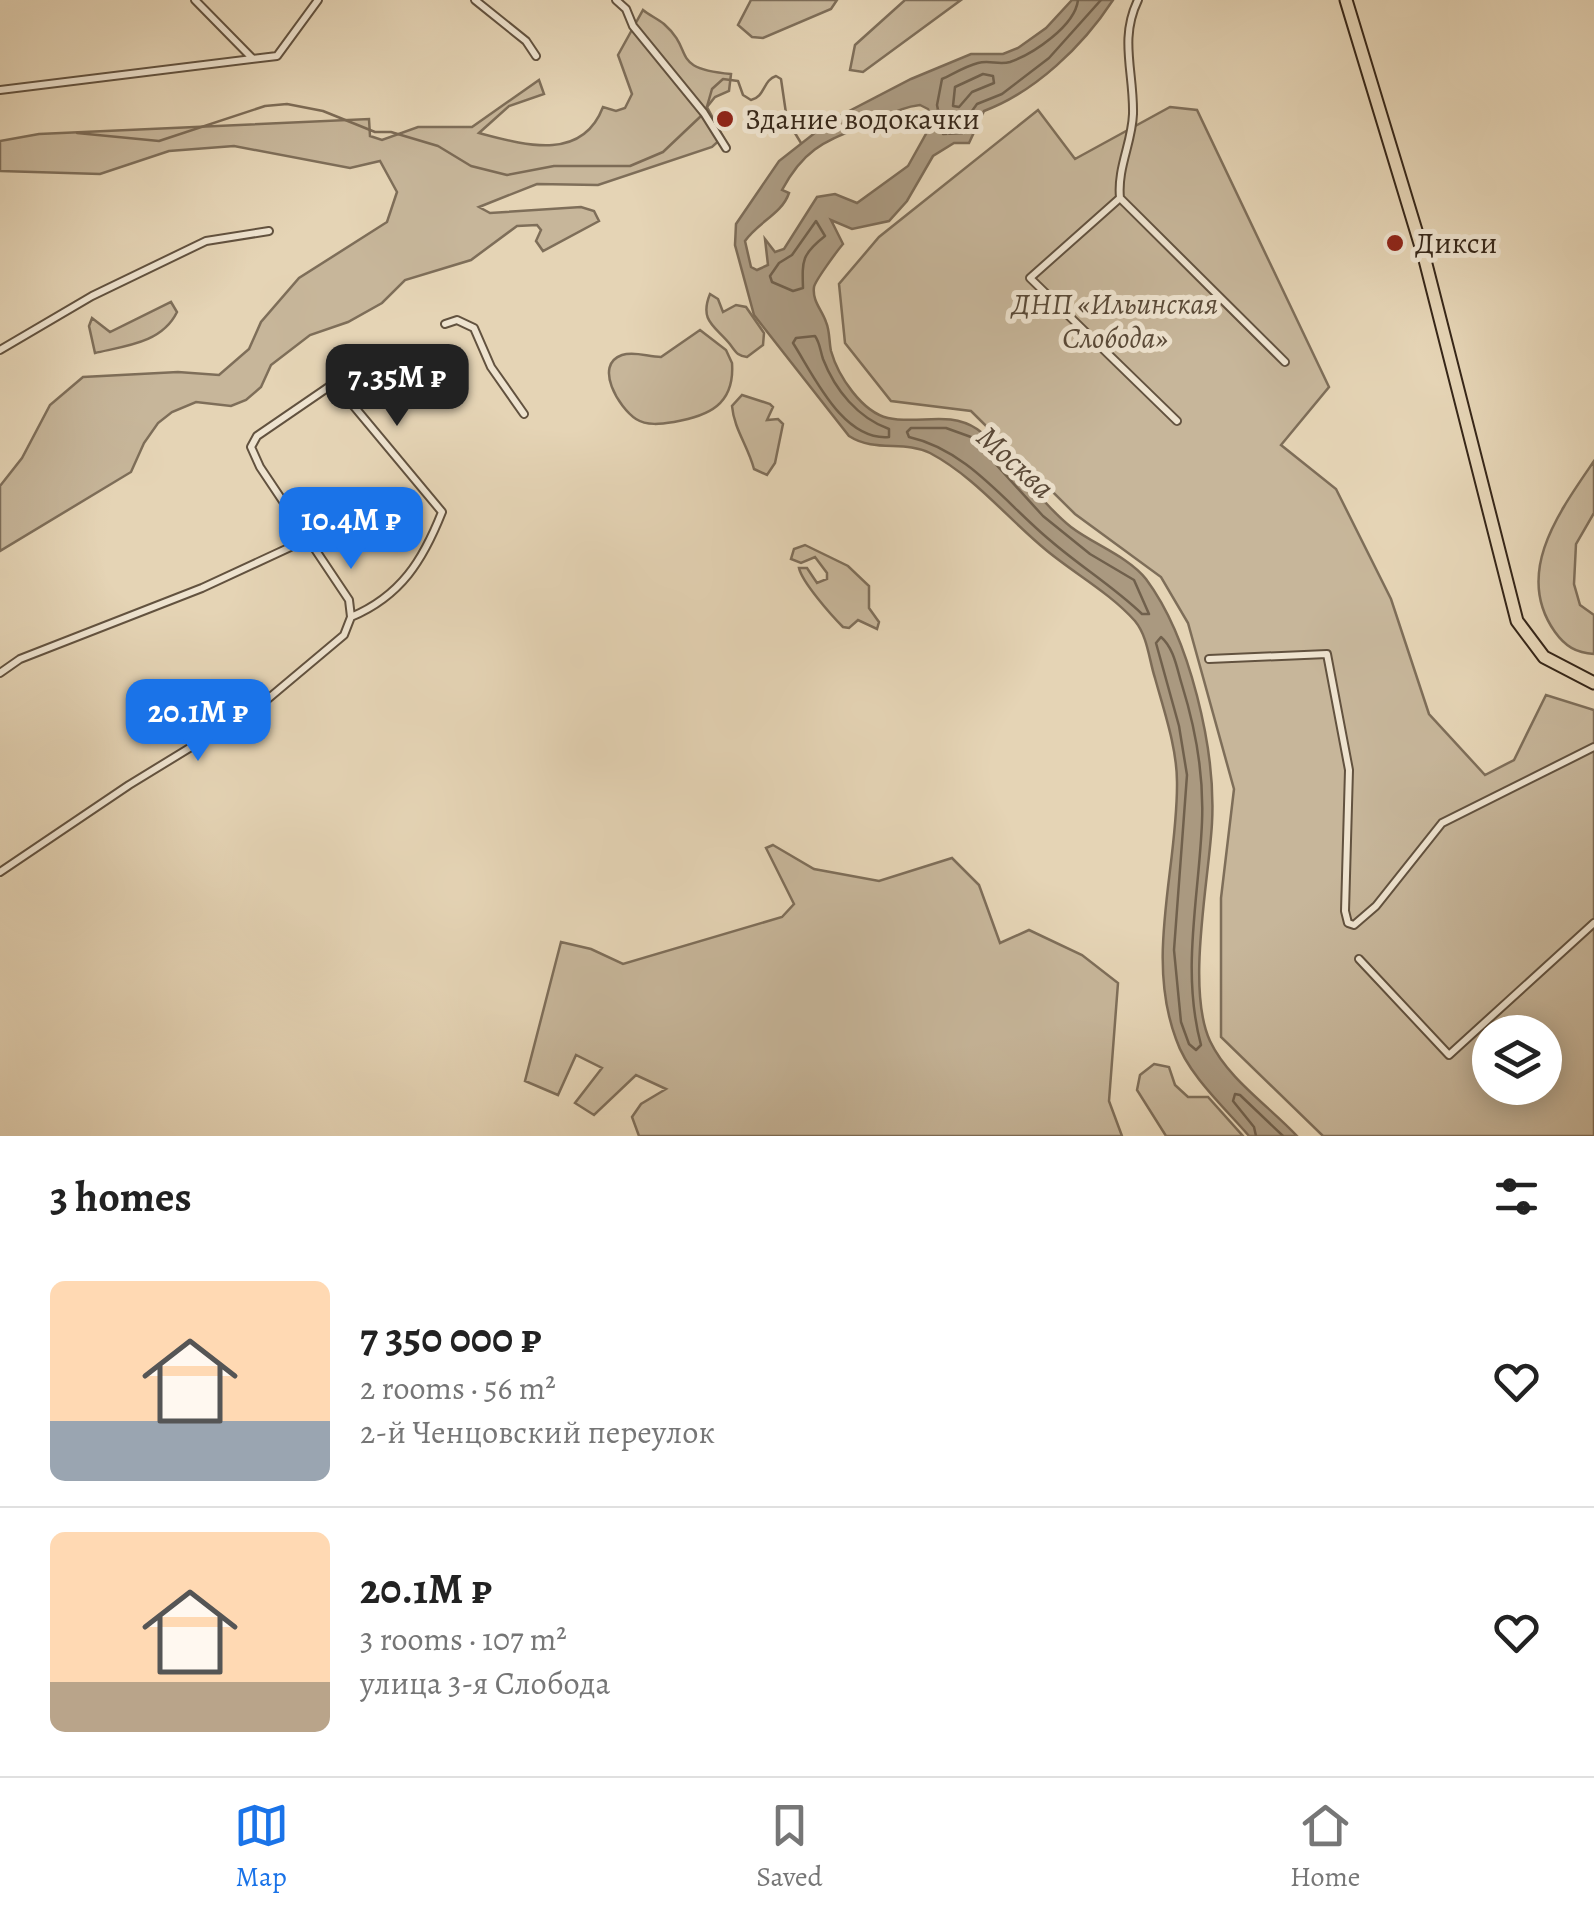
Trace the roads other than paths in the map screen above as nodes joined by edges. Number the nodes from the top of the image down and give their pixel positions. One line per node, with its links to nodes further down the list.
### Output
1 (195, 0): 8 (street)
2 (318, 0): 8 (street)
3 (475, 0): 7 (street)
4 (616, 0): 10 (street)
5 (1138, 0): 11 (street)
6 (1346, 0): 22 (main road)
7 (536, 56)
8 (253, 59): 9 (street)
9 (0, 90)
10 (726, 148)
11 (1120, 198): 15 (street); 17 (street)
12 (269, 231): 14 (street)
13 (445, 324): 16 (street)
14 (0, 350)
15 (1285, 362)
16 (524, 414)
17 (1177, 421)
18 (310, 542): 19 (street); 19 (street); 21 (street)
19 (351, 617): 24 (street)
20 (1210, 659): 23 (street)
21 (0, 673)
22 (1594, 683)
23 (1594, 747)
24 (0, 872)
25 (1594, 923): 26 (street)
26 (1358, 959)

